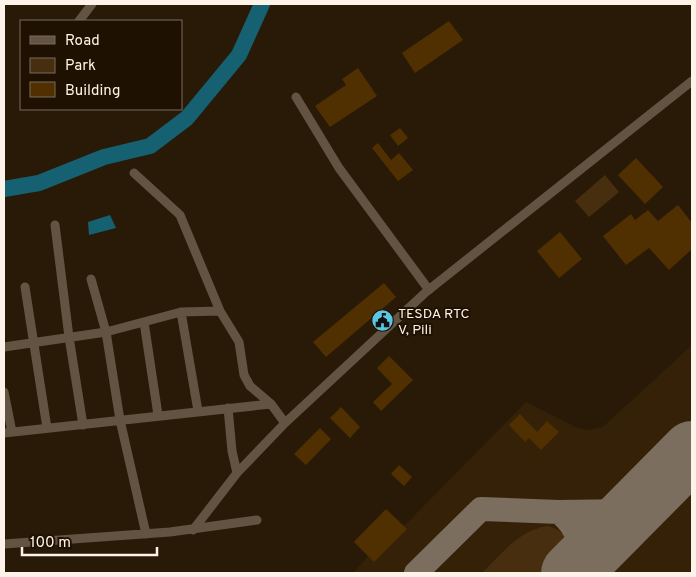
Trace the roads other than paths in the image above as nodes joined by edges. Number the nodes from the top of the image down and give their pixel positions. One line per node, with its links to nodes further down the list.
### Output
1 (92, 4): 2 (street)
2 (81, 20)
3 (692, 81): 9 (street)
4 (296, 97): 9 (street)
5 (134, 173): 10 (street)
6 (56, 225): 14 (street)
7 (91, 279): 13 (street)
8 (25, 287): 15 (street)
9 (429, 290): 23 (street)
10 (220, 311): 11 (street); 18 (street)
11 (181, 312): 12 (street); 20 (street)
12 (144, 322): 13 (street); 21 (street)
13 (106, 332): 14 (street); 22 (street)
14 (69, 337): 15 (street); 24 (street)
15 (33, 343): 16 (street); 25 (street)
16 (4, 347)
17 (4, 392): 26 (street)
18 (271, 404): 19 (street); 23 (street)
19 (228, 408): 20 (street); 27 (street)
20 (198, 411): 21 (street)
21 (158, 415): 22 (street)
22 (120, 420): 24 (street); 30 (street)
23 (285, 423): 27 (street)
24 (83, 425): 25 (street)
25 (48, 428): 26 (street)
26 (8, 432)
27 (237, 472): 29 (street)
28 (257, 520): 29 (street)
29 (193, 530): 30 (street)
30 (146, 534): 31 (street)
31 (4, 544)

